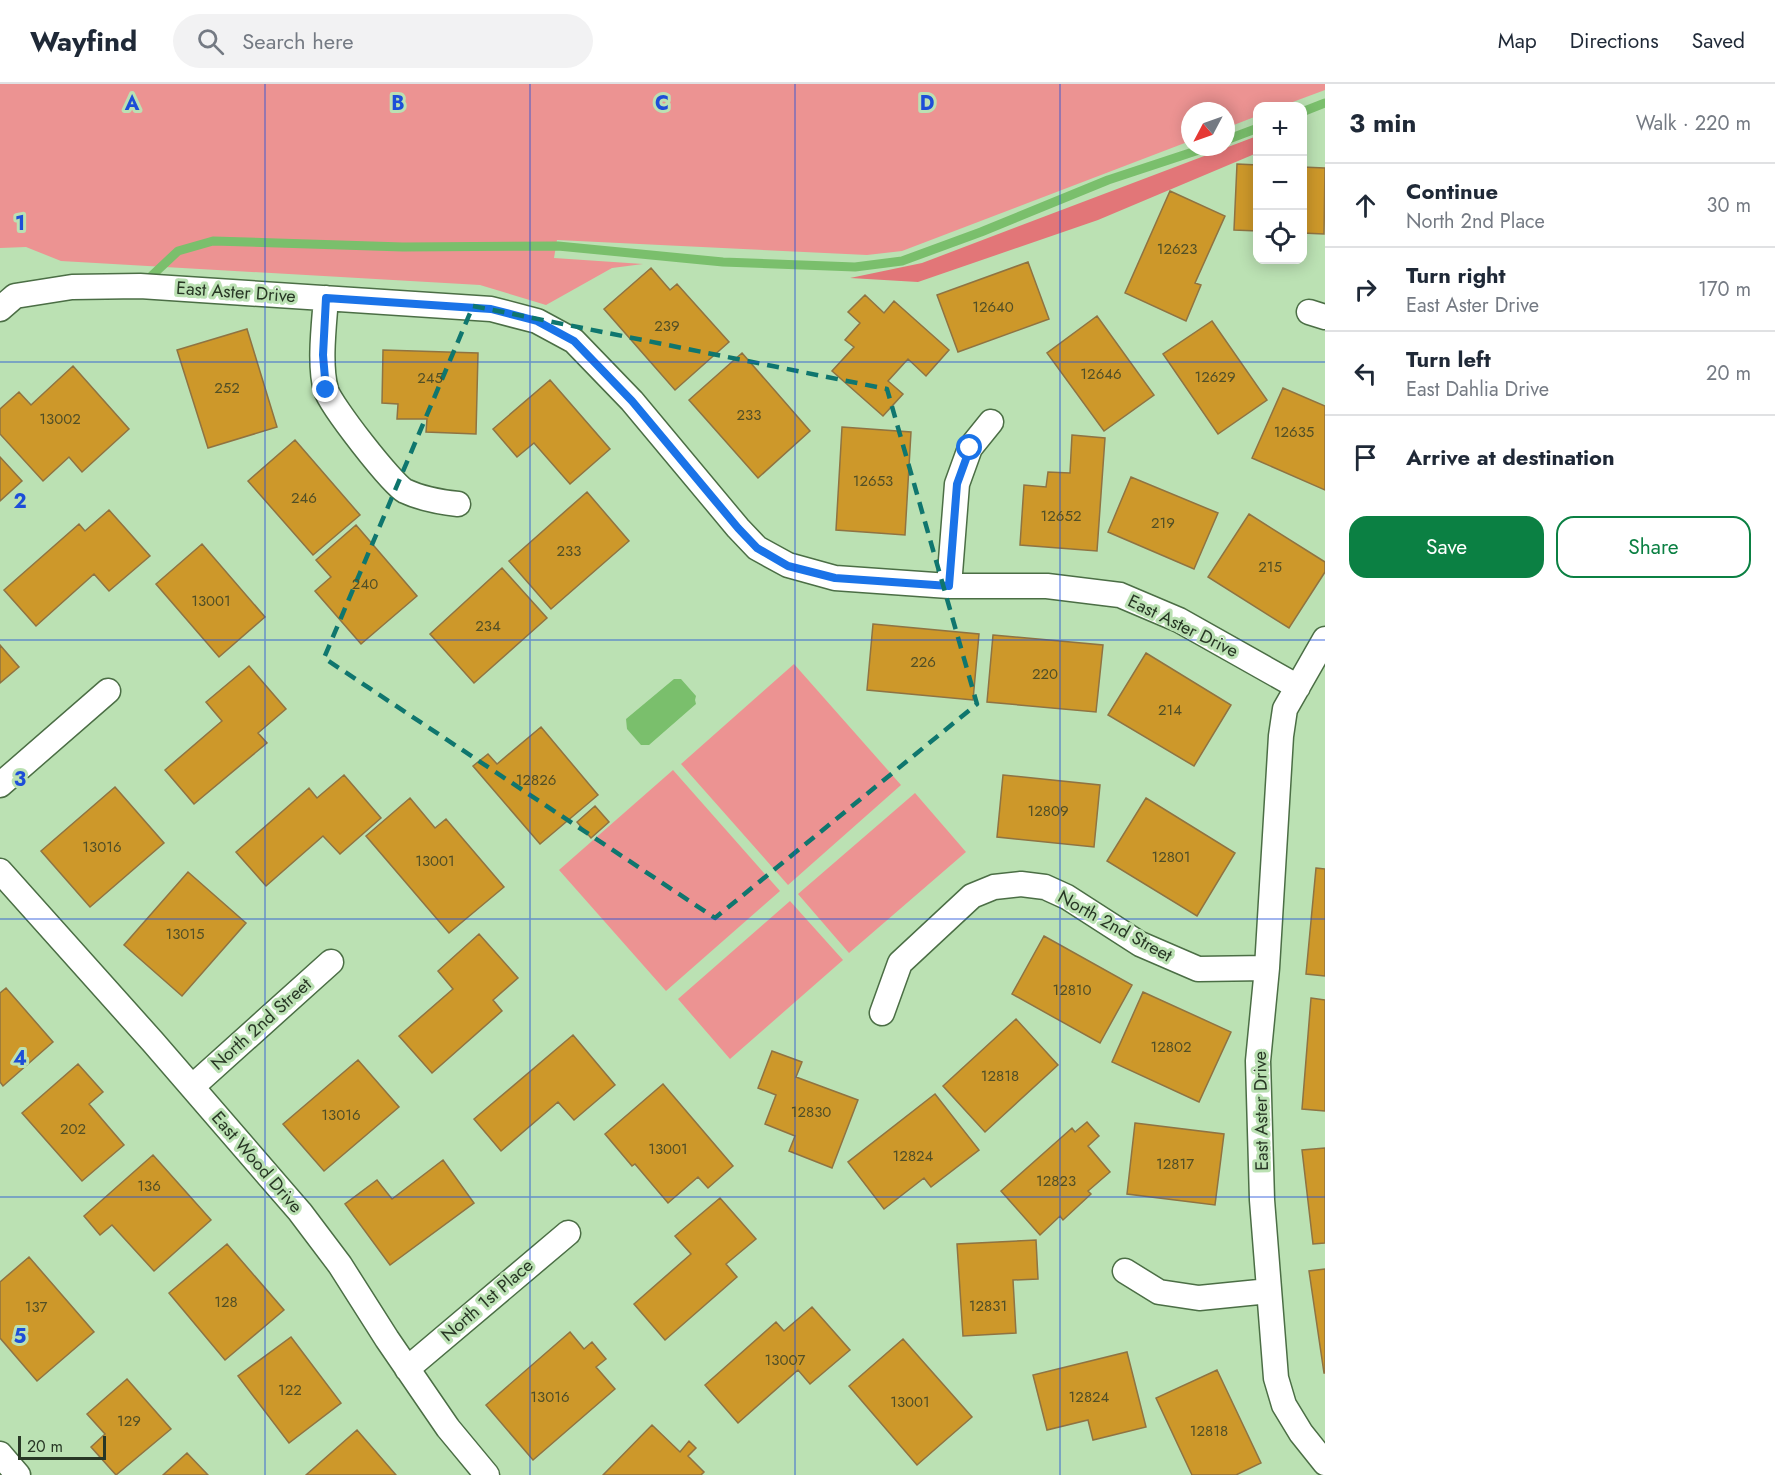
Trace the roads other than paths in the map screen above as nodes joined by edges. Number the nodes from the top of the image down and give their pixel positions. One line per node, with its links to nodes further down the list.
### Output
1 (326, 298): 2 (street, East Aster Drive); 4 (street); 5 (street, East Aster Drive)
2 (7, 303)
3 (991, 423): 5 (street)
4 (458, 504)
5 (949, 586): 7 (street, East Aster Drive)
6 (1325, 639): 7 (street)
7 (1298, 687): 12 (street, East Aster Drive)
8 (108, 691): 9 (street)
9 (0, 785)
10 (0, 871): 14 (street, East Wood Drive)
11 (331, 962): 14 (street, North 2nd Street)
12 (1267, 968): 13 (street, North 2nd Street); 17 (street, East Aster Drive)
13 (882, 1013)
14 (192, 1087): 18 (street, East Wood Drive)
15 (568, 1233): 18 (street, North 1st Place)
16 (1125, 1271): 17 (street)
17 (1269, 1291): 20 (street, East Aster Drive)
18 (407, 1369): 22 (street, East Wood Drive)
19 (0, 1454): 21 (street)
20 (1325, 1462)
21 (18, 1475)
22 (487, 1475)

